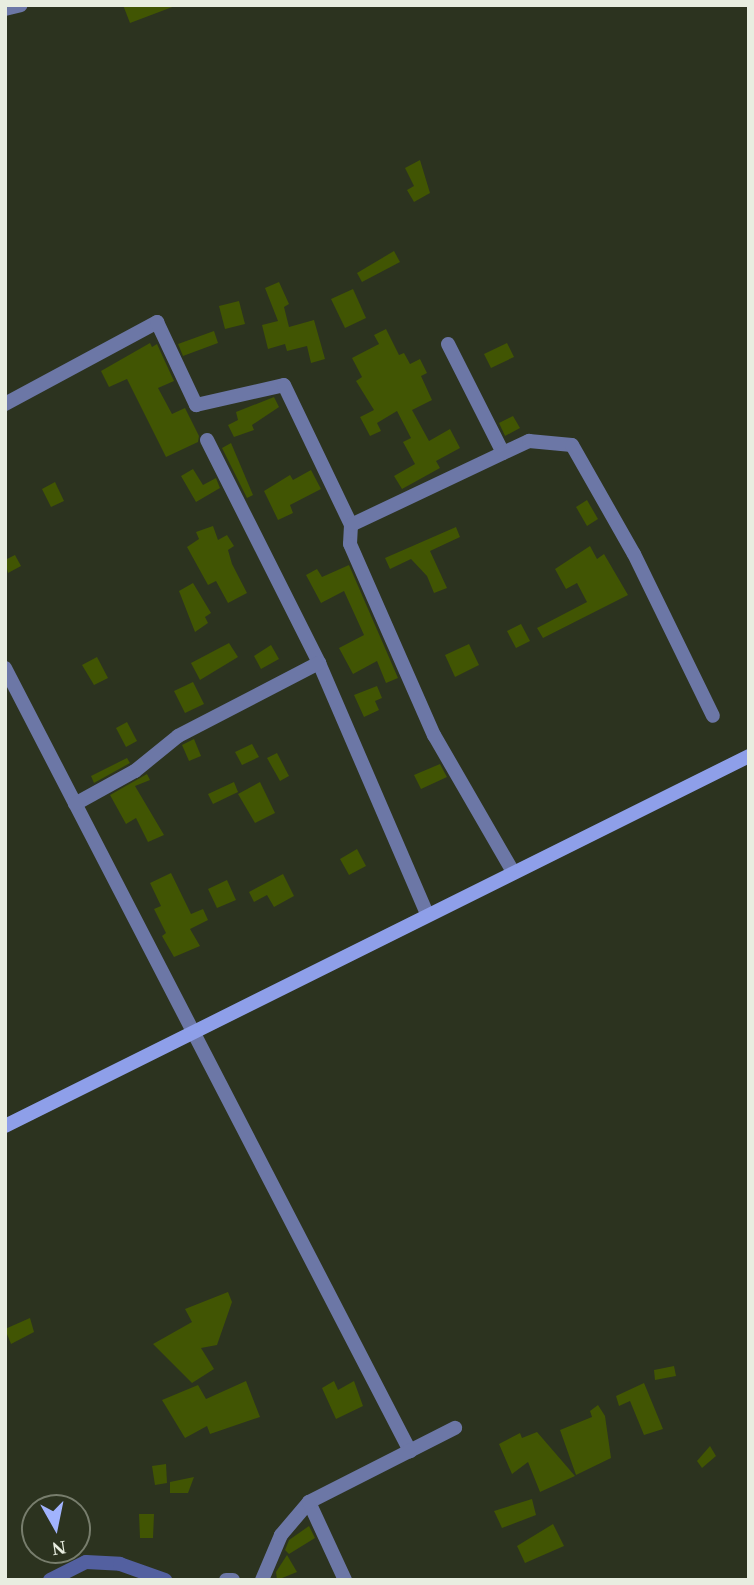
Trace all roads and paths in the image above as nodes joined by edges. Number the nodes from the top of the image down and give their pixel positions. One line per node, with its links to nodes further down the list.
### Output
1 (21, 5): 2 (street)
2 (5, 9)
3 (449, 344): 6 (street)
4 (5, 404): 7 (street)
5 (207, 440): 8 (street)
6 (503, 453): 7 (street); 10 (street)
7 (351, 525): 13 (street)
8 (319, 663): 12 (street); 14 (street)
9 (5, 668): 12 (street)
10 (713, 716)
11 (749, 756): 13 (street)
12 (75, 804): 15 (street)
13 (513, 872): 14 (street)
14 (426, 914): 15 (street)
15 (193, 1031): 16 (street); 18 (street)
16 (5, 1126)
17 (456, 1428): 18 (street)
18 (410, 1451): 19 (street)
19 (309, 1503): 20 (street); 21 (street)
20 (262, 1580)
21 (345, 1580)

